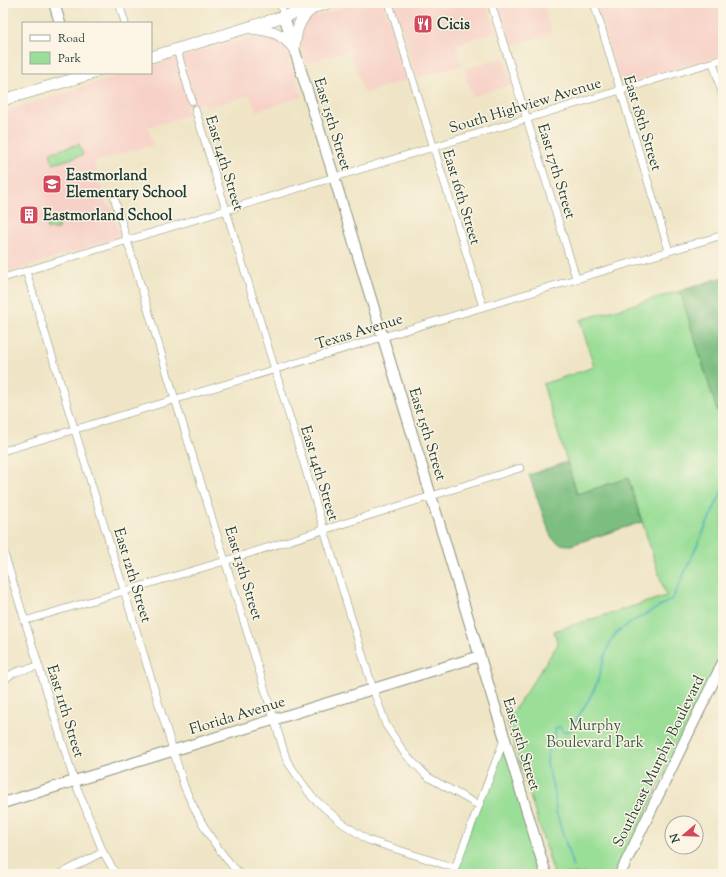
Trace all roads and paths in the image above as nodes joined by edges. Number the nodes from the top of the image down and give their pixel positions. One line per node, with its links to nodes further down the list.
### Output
1 (54, 3): 10 (main road)
2 (119, 3): 11 (street)
3 (280, 3): 9 (street, East 15th Street)
4 (328, 3): 8 (main road)
5 (389, 3): 24 (street, East 16th Street)
6 (491, 3): 23 (street, East 17th Street)
7 (594, 3): 20 (street, East 18th Street)
8 (313, 7): 9 (main road); 13 (main road)
9 (284, 16): 12 (main road); 13 (main road, East 15th Street)
10 (60, 22)
11 (125, 22)
12 (248, 28): 13 (main road); 14 (main road)
13 (294, 48): 25 (main road, East 15th Street)
14 (177, 50): 15 (main road); 27 (street, East 14th Street)
15 (152, 57)
16 (723, 59): 17 (street, South Highview Avenue)
17 (712, 62): 20 (street, South Highview Avenue); 21 (street)
18 (88, 74): 19 (main road)
19 (76, 76): 22 (main road)
20 (620, 90): 23 (street, South Highview Avenue); 30 (street, East 18th Street)
21 (723, 97)
22 (3, 100)
23 (527, 118): 24 (street, South Highview Avenue); 33 (street, East 17th Street)
24 (433, 147): 25 (street, South Highview Avenue); 34 (street, East 16th Street)
25 (334, 177): 27 (street, South Highview Avenue); 35 (main road, East 15th Street)
26 (114, 197): 29 (street, East 13th Street)
27 (227, 211): 29 (street, South Highview Avenue); 36 (street, East 14th Street)
28 (723, 235): 30 (street, Texas Avenue)
29 (128, 241): 31 (street, South Highview Avenue); 37 (street, East 13th Street)
30 (669, 251): 33 (street, Texas Avenue)
31 (26, 271): 32 (street, South Highview Avenue); 38 (street, East 12th Street)
32 (3, 278)
33 (576, 278): 34 (street, Texas Avenue)
34 (483, 307): 35 (street, Texas Avenue)
35 (383, 337): 36 (street, Texas Avenue); 41 (main road, East 15th Street)
36 (275, 370): 37 (street, Texas Avenue); 42 (street, East 14th Street)
37 (175, 400): 38 (street, Texas Avenue); 44 (street, East 13th Street)
38 (75, 430): 39 (street, Texas Avenue); 45 (street, East 12th Street)
39 (3, 451)
40 (520, 468): 41 (street)
41 (431, 496): 42 (street); 47 (main road, East 15th Street)
42 (323, 530): 44 (street); 51 (street, East 14th Street)
43 (3, 550): 46 (street, East 11th Street)
44 (225, 560): 45 (street); 52 (street, East 13th Street)
45 (124, 591): 46 (street); 54 (street, East 12th Street)
46 (24, 621): 49 (street, East 11th Street)
47 (480, 656): 51 (main road, Florida Avenue); 53 (main road, East 15th Street)
48 (723, 662): 64 (main road, Southeast Murphy Boulevard)
49 (38, 666): 50 (street); 55 (street, East 11th Street)
50 (3, 684)
51 (373, 689): 52 (main road, Florida Avenue); 57 (street, East 14th Street)
52 (273, 719): 54 (main road, Florida Avenue); 59 (street, East 13th Street)
53 (505, 736): 57 (street); 63 (main road, East 15th Street)
54 (174, 750): 55 (main road, Florida Avenue); 62 (street, East 12th Street)
55 (74, 780): 56 (main road, Florida Avenue); 58 (street, East 11th Street)
56 (3, 803)
57 (478, 805): 59 (street)
58 (103, 852): 60 (street); 61 (street, East 11th Street)
59 (454, 871)
60 (60, 874)
61 (116, 874)
62 (240, 874)
63 (546, 874)
64 (620, 874)

